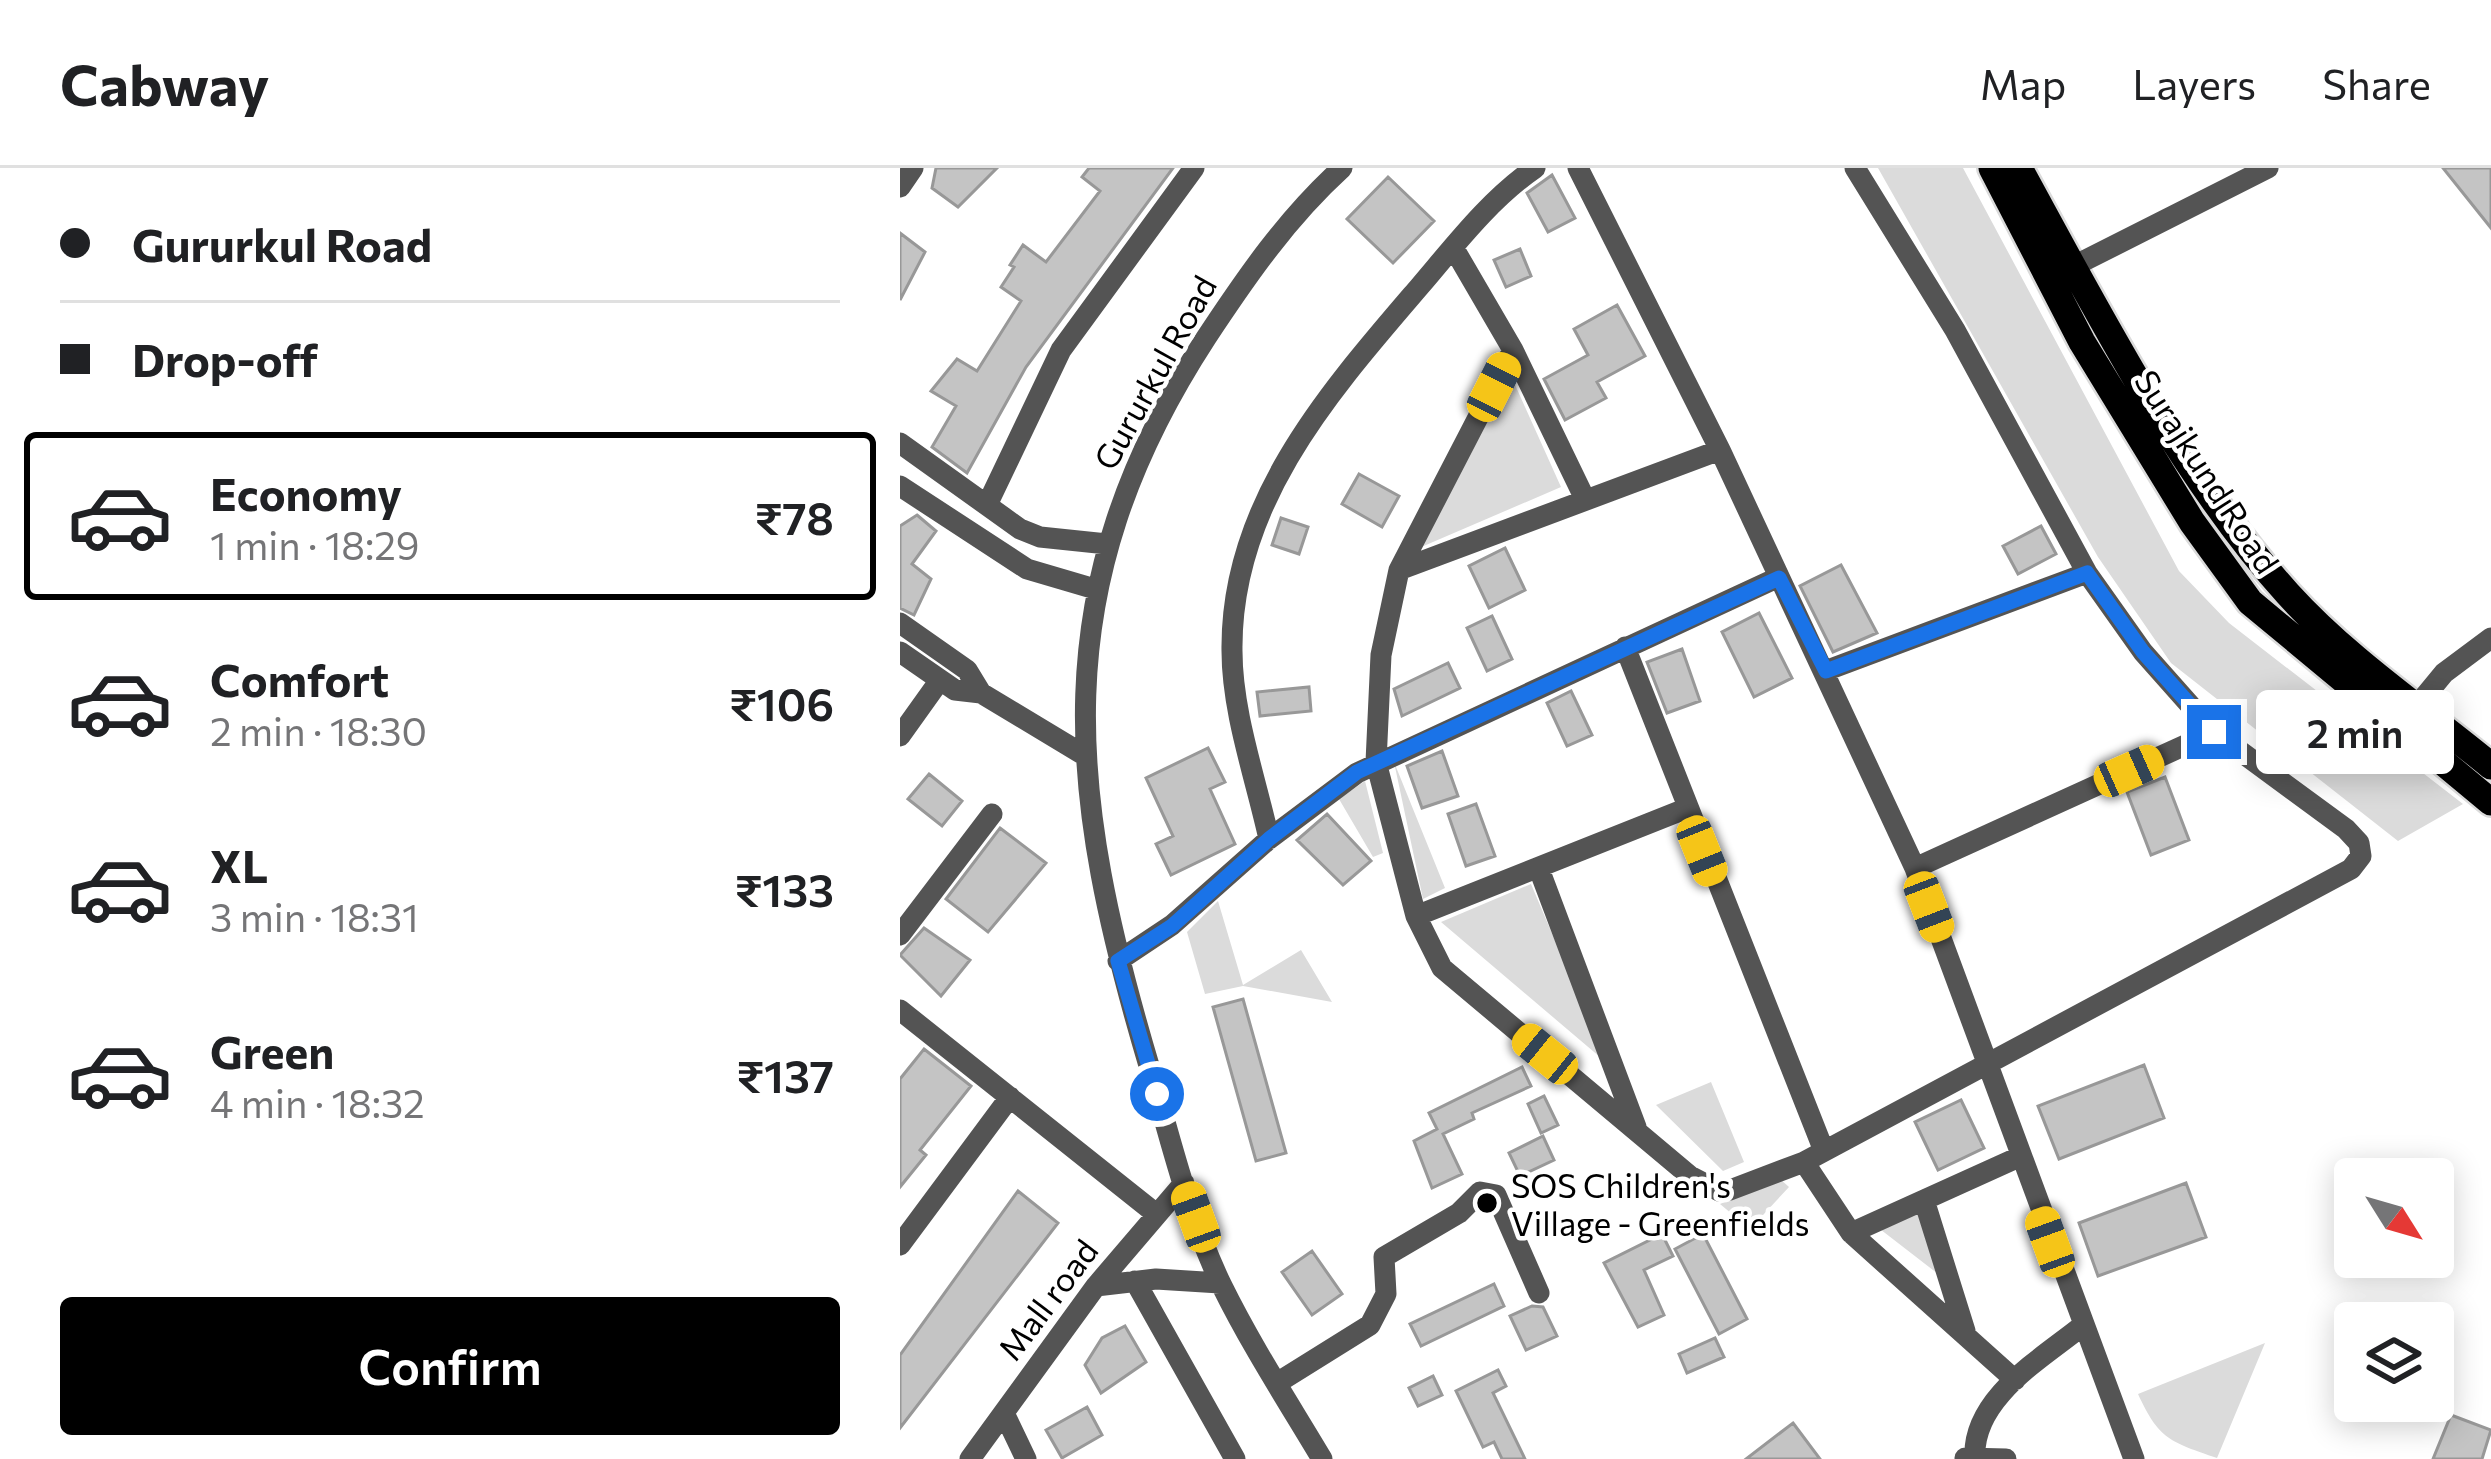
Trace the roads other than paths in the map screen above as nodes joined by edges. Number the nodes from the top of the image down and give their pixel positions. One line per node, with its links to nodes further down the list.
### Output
1 (913, 168): 9 (street)
2 (1194, 168): 18 (street)
3 (1342, 168): 19 (street, Gururkul Road)
4 (1534, 168): 10 (street)
5 (1578, 168): 15 (street)
6 (1855, 168): 21 (street)
7 (2268, 168): 11 (street)
8 (2002, 169): 11 (main road, Surajkund Road); 12 (main road, Surajkund Road)
9 (900, 187)
10 (1453, 247): 13 (street); 40 (street)
11 (2072, 266): 12 (street); 31 (main road, Surajkund Road)
12 (2047, 281): 37 (main road, Surajkund Road)
13 (1513, 350): 17 (street); 20 (street)
14 (900, 443): 18 (street)
15 (1720, 450): 17 (street); 22 (street)
16 (900, 486): 23 (street)
17 (1584, 497): 20 (street)
18 (987, 505): 19 (street)
19 (1107, 544): 23 (street, Gururkul Road)
20 (1399, 570): 35 (street)
21 (2087, 573): 28 (street); 32 (street)
22 (1779, 578): 26 (street); 28 (street)
23 (1094, 589): 34 (street, Gururkul Road)
24 (900, 623): 30 (street)
25 (2491, 638): 31 (street)
26 (1625, 647): 35 (street); 38 (street)
27 (900, 652): 29 (street)
28 (1826, 671): 41 (street)
29 (940, 680): 30 (street); 33 (street)
30 (981, 693): 34 (street)
31 (2416, 706): 36 (main road, Surajkund Road)
32 (2214, 732): 41 (street); 47 (street)
33 (900, 736)
34 (1084, 755): 45 (street, Gururkul Road)
35 (1376, 762): 40 (street); 43 (street)
36 (2491, 766)
37 (2491, 802)
38 (1685, 809): 42 (street); 50 (street)
39 (992, 814): 44 (street)
40 (1269, 839): 45 (street)
41 (1915, 868): 47 (street)
42 (1539, 869): 43 (street); 49 (street)
43 (1416, 916): 49 (street)
44 (900, 934)
45 (1118, 961): 52 (street, Gururkul Road)
46 (900, 1010): 48 (street)
47 (1988, 1062): 50 (street); 51 (street)
48 (1010, 1097): 54 (street); 56 (street)
49 (1636, 1127): 50 (street)
50 (1814, 1156): 55 (street)
51 (2019, 1157): 53 (street); 61 (street)
52 (1184, 1184): 54 (street, Mall road); 58 (street, Gururkul Road)
53 (1924, 1200): 55 (street); 62 (street)
54 (1155, 1213): 59 (street, Mall road)
55 (1850, 1233): 62 (street)
56 (900, 1245)
57 (1135, 1281): 58 (street); 59 (street); 69 (street)
58 (1220, 1283): 64 (street, Gururkul Road)
59 (1096, 1286): 65 (street, Mall road)
60 (1539, 1293): 64 (street)
61 (2082, 1327): 63 (street); 72 (street)
62 (1966, 1333): 63 (street)
63 (2015, 1380): 66 (street)
64 (1277, 1383): 70 (street, Gururkul Road)
65 (1004, 1413): 67 (street, Mall road); 68 (street)
66 (1971, 1458): 71 (street)
67 (970, 1459)
68 (1026, 1459)
69 (1234, 1459)
70 (1322, 1459)
71 (2006, 1459)
72 (2134, 1459)

